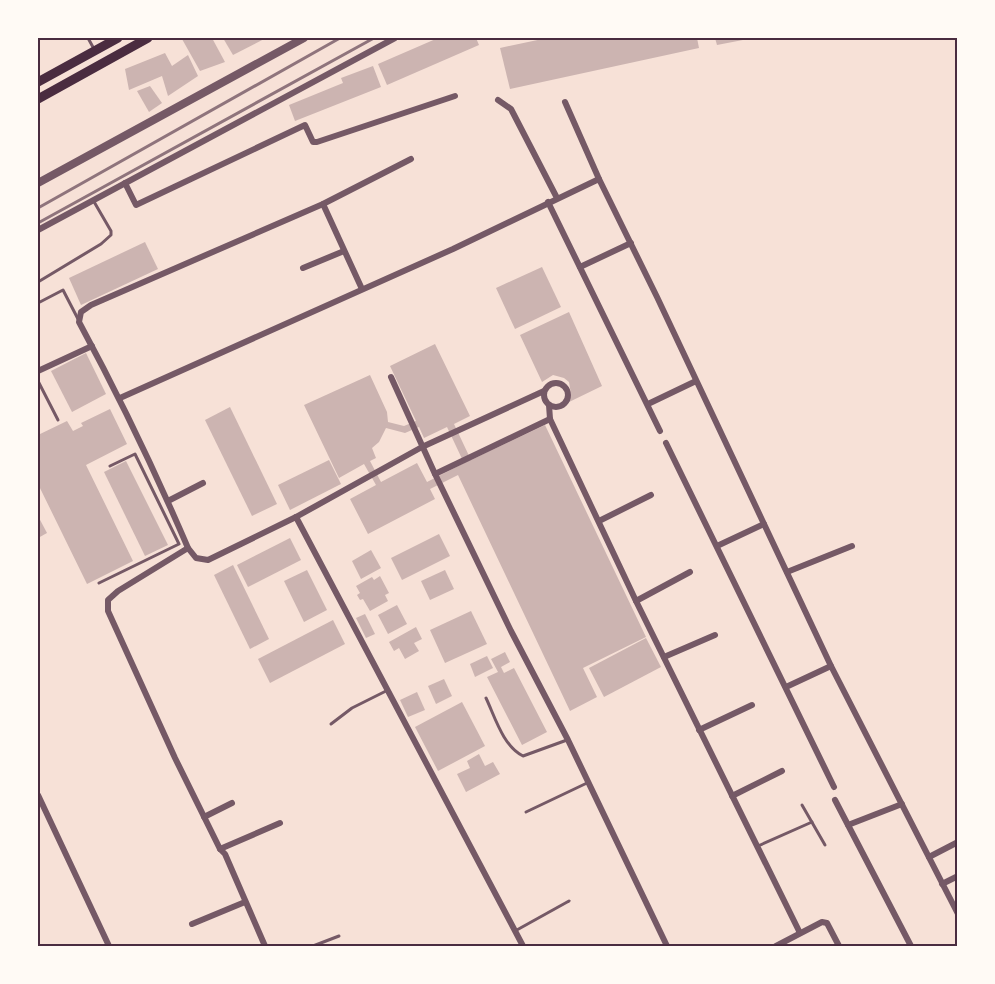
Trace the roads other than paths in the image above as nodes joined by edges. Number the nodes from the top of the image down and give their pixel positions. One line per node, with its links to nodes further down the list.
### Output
1 (88, 38): 6 (lane)
2 (118, 38): 6 (main road)
3 (148, 38): 9 (main road)
4 (304, 38): 14 (street)
5 (395, 38): 15 (street)
6 (95, 50): 7 (main road)
7 (38, 82)
8 (455, 96): 15 (street)
9 (38, 99)
10 (498, 100): 16 (street)
11 (566, 102): 13 (street)
12 (411, 159): 19 (street)
13 (599, 179): 16 (street); 21 (street)
14 (38, 183)
15 (124, 183): 17 (street)
16 (557, 198): 18 (street)
17 (93, 200): 20 (street); 25 (lane)
18 (548, 202): 23 (street); 26 (street)
19 (323, 204): 22 (street); 28 (street)
20 (38, 230)
21 (631, 243): 23 (street); 33 (street)
22 (345, 251): 24 (street); 26 (street)
23 (580, 267): 36 (street)
24 (303, 268)
25 (38, 282)
26 (362, 289): 35 (street)
27 (38, 303): 28 (lane)
28 (79, 320): 29 (street)
29 (92, 346): 30 (street); 35 (street)
30 (38, 370)
31 (391, 377): 42 (street)
32 (38, 381): 39 (lane)
33 (696, 381): 36 (street); 51 (street)
34 (544, 391): 37 (street); 37 (street); 42 (street)
35 (120, 398): 47 (street)
36 (648, 404): 40 (street)
37 (549, 405): 38 (street)
38 (550, 419): 44 (street); 50 (street)
39 (58, 420)
40 (660, 430)
41 (666, 443): 52 (street)
42 (422, 447): 44 (street); 49 (street)
43 (110, 466): 48 (lane)
44 (435, 474): 68 (street)
45 (203, 483): 47 (street)
46 (651, 495): 50 (street)
47 (167, 499): 48 (lane); 54 (street)
48 (158, 500): 57 (lane)
49 (296, 517): 54 (street); 63 (street)
50 (599, 521): 58 (street)
51 (764, 524): 52 (street); 56 (street)
52 (717, 546): 62 (street)
53 (852, 546): 56 (street)
54 (188, 548): 79 (street)
55 (690, 572): 58 (street)
56 (788, 572): 61 (street)
57 (99, 583)
58 (636, 601): 60 (street)
59 (715, 635): 60 (street)
60 (664, 657): 67 (street)
61 (831, 666): 62 (street); 76 (street)
62 (786, 687): 71 (street)
63 (388, 690): 66 (lane); 94 (street)
64 (486, 698): 68 (lane)
65 (752, 705): 67 (street)
66 (331, 724)
67 (699, 730): 73 (street)
68 (568, 740): 70 (street)
69 (782, 771): 73 (street)
70 (589, 782): 78 (lane); 101 (street)
71 (834, 787)
72 (38, 795): 97 (street)
73 (732, 796): 85 (street)
74 (835, 800): 82 (street)
75 (232, 803): 79 (street)
76 (902, 804): 82 (street); 87 (street)
77 (801, 805): 80 (lane)
78 (526, 812)
79 (204, 817): 86 (street)
80 (812, 822): 84 (lane); 85 (lane)
81 (280, 823): 86 (street)
82 (848, 825): 104 (street)
83 (957, 842): 87 (street)
84 (825, 845)
85 (757, 846): 95 (street)
86 (220, 849): 91 (street)
87 (929, 857): 89 (street)
88 (957, 876): 89 (street)
89 (942, 884): 92 (street)
90 (569, 901): 94 (lane)
91 (245, 902): 93 (street); 98 (street)
92 (957, 914)
93 (192, 924)
94 (515, 931): 100 (street)
95 (800, 933): 102 (street); 103 (street)
96 (339, 936): 99 (lane)
97 (109, 946)
98 (265, 946)
99 (313, 946)
100 (523, 946)
101 (667, 946)
102 (776, 946)
103 (839, 946)
104 (911, 946)

